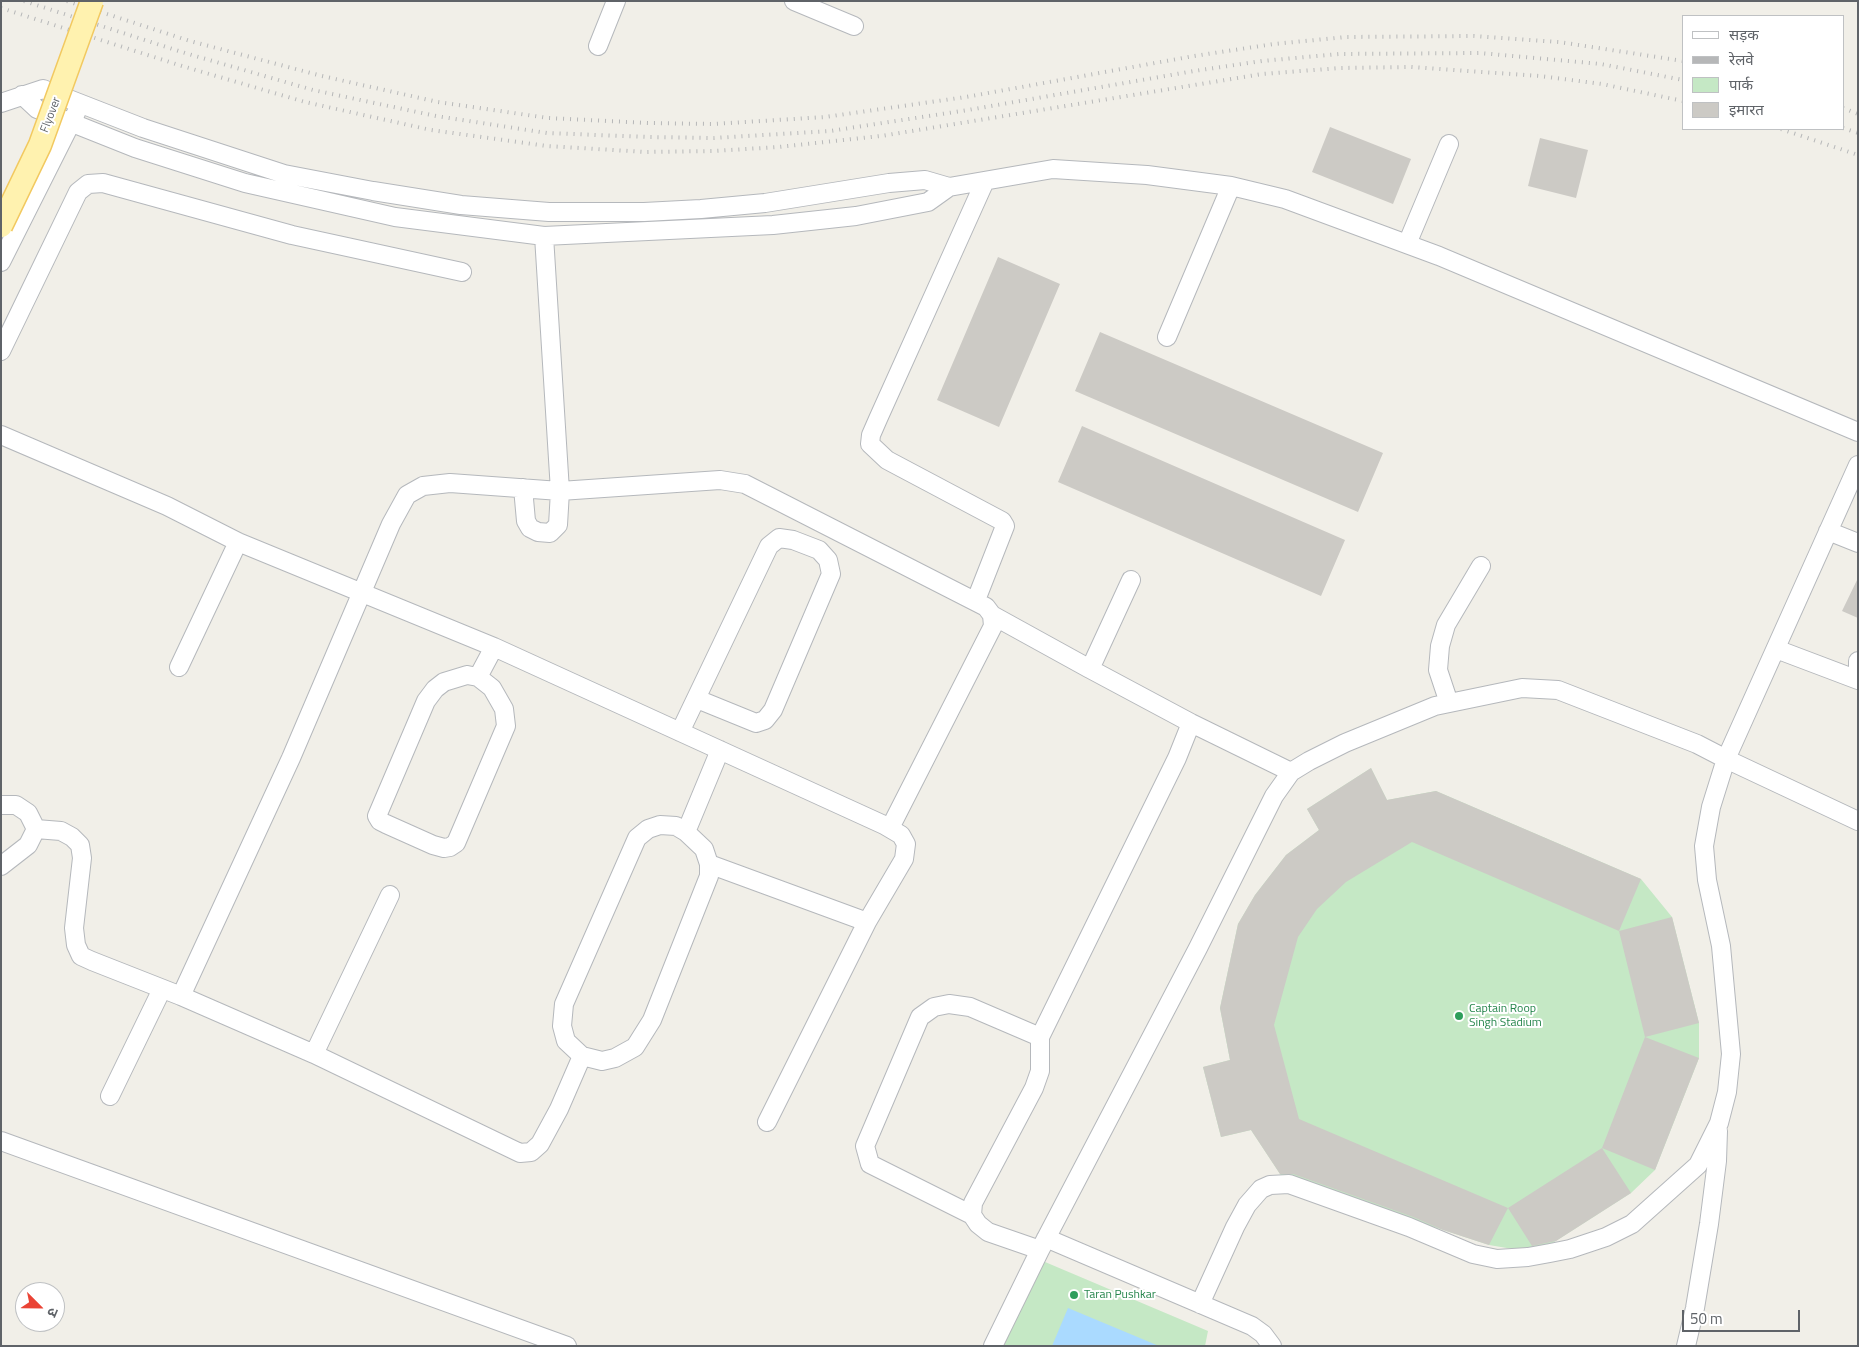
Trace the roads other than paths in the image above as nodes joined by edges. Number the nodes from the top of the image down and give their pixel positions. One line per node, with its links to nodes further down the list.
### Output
1 (92, 1): 14 (main road, Flyover, bridge)
2 (616, 1): 5 (street)
3 (794, 1): 4 (street)
4 (854, 26)
5 (598, 46)
6 (22, 96): 7 (street); 8 (street); 9 (street)
7 (1, 103)
8 (80, 104): 9 (street); 13 (street)
9 (72, 123): 15 (street); 17 (street)
10 (1449, 144): 16 (street)
11 (985, 181): 12 (street); 13 (street); 32 (street)
12 (1231, 186): 16 (street); 19 (street)
13 (949, 187): 15 (street)
14 (1, 226)
15 (544, 236): 25 (street)
16 (1407, 244): 21 (street)
17 (1, 262)
18 (462, 272): 20 (street)
19 (1166, 337)
20 (1, 351)
21 (1858, 432)
22 (1, 435): 27 (street)
23 (1858, 465): 26 (street)
24 (523, 488): 25 (street); 25 (street); 31 (street)
25 (560, 491): 32 (street)
26 (1828, 531): 28 (street); 35 (street)
27 (238, 542): 31 (street); 37 (street)
28 (1858, 543)
29 (1481, 566): 43 (street)
30 (1131, 580): 38 (street)
31 (360, 594): 34 (street); 59 (street)
32 (976, 600): 33 (street)
33 (992, 615): 38 (street); 51 (street)
34 (494, 647): 40 (street); 45 (street)
35 (1776, 649): 41 (street); 47 (street)
36 (1858, 661): 39 (street)
37 (179, 667)
38 (1090, 669): 44 (street)
39 (1858, 675)
40 (478, 677): 40 (street)
41 (1858, 680)
42 (697, 698): 42 (street); 45 (street)
43 (1449, 704): 47 (street); 48 (street)
44 (1191, 723): 48 (street); 60 (street)
45 (680, 732): 46 (street)
46 (720, 750): 51 (street); 53 (street)
47 (1726, 759): 50 (street); 65 (street)
48 (1291, 772): 68 (street)
49 (1, 806): 52 (street)
50 (1858, 820)
51 (890, 828): 57 (street)
52 (36, 829): 55 (street); 58 (street)
53 (686, 832): 54 (street); 62 (street)
54 (709, 864): 57 (street); 62 (street)
55 (1, 866)
56 (390, 896): 61 (street)
57 (868, 922): 64 (street)
58 (162, 989): 59 (street); 63 (street)
59 (181, 996): 61 (street)
60 (1040, 1037): 67 (street); 67 (street)
61 (314, 1054): 62 (street)
62 (582, 1056)
63 (110, 1096)
64 (767, 1122)
65 (1719, 1123): 69 (street); 73 (street)
66 (1, 1141): 70 (street)
67 (972, 1215): 68 (street)
68 (1043, 1244): 69 (street); 71 (street)
69 (1200, 1304): 72 (street)
70 (567, 1346)
71 (993, 1346)
72 (1272, 1346)
73 (1686, 1346)

